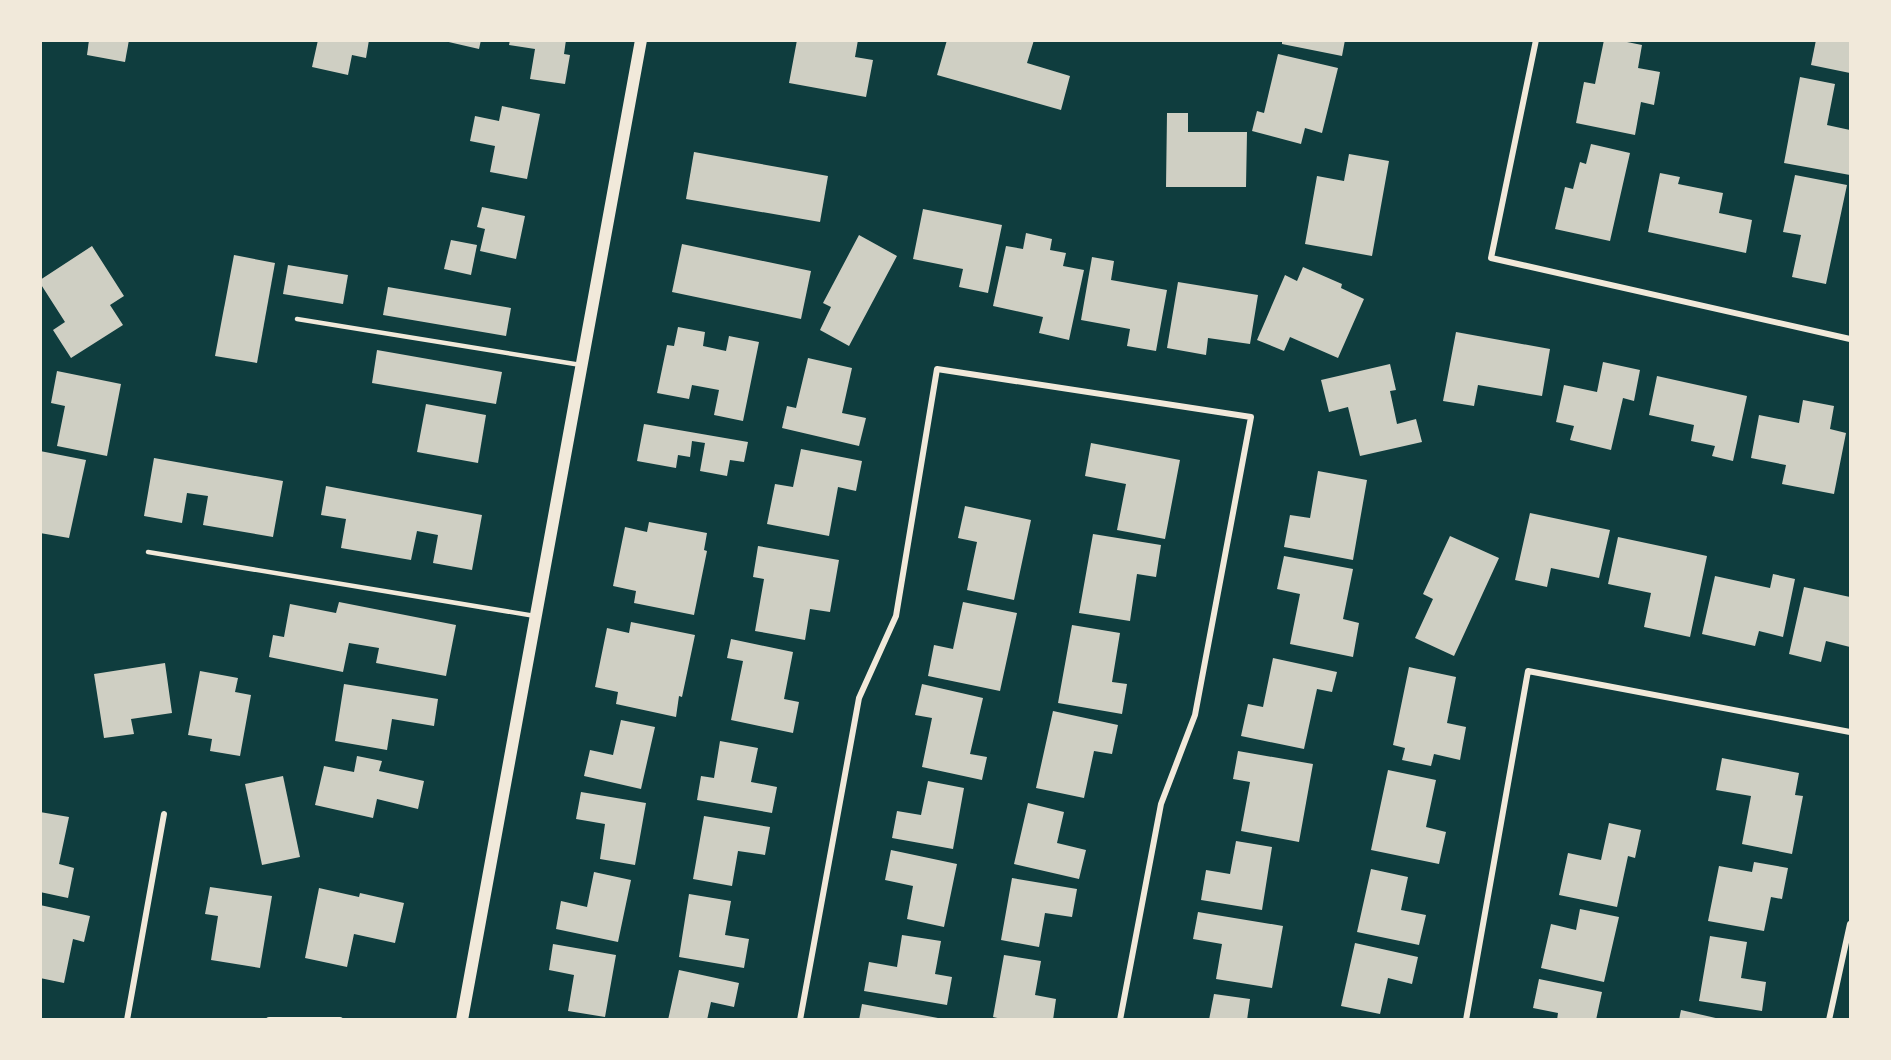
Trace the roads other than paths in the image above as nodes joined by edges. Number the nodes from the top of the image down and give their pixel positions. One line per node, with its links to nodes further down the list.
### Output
1 (641, 40): 5 (main road)
2 (1536, 40): 4 (street)
3 (297, 319): 5 (lane)
4 (1851, 339)
5 (581, 365): 7 (main road)
6 (148, 552): 7 (lane)
7 (535, 616): 14 (main road)
8 (1851, 732): 17 (street)
9 (164, 814): 11 (street)
10 (1851, 924): 18 (street)
11 (128, 1020)
12 (269, 1020): 13 (street)
13 (340, 1020)
14 (462, 1020)
15 (800, 1020): 16 (street)
16 (1120, 1020)
17 (1466, 1020)
18 (1829, 1020)

